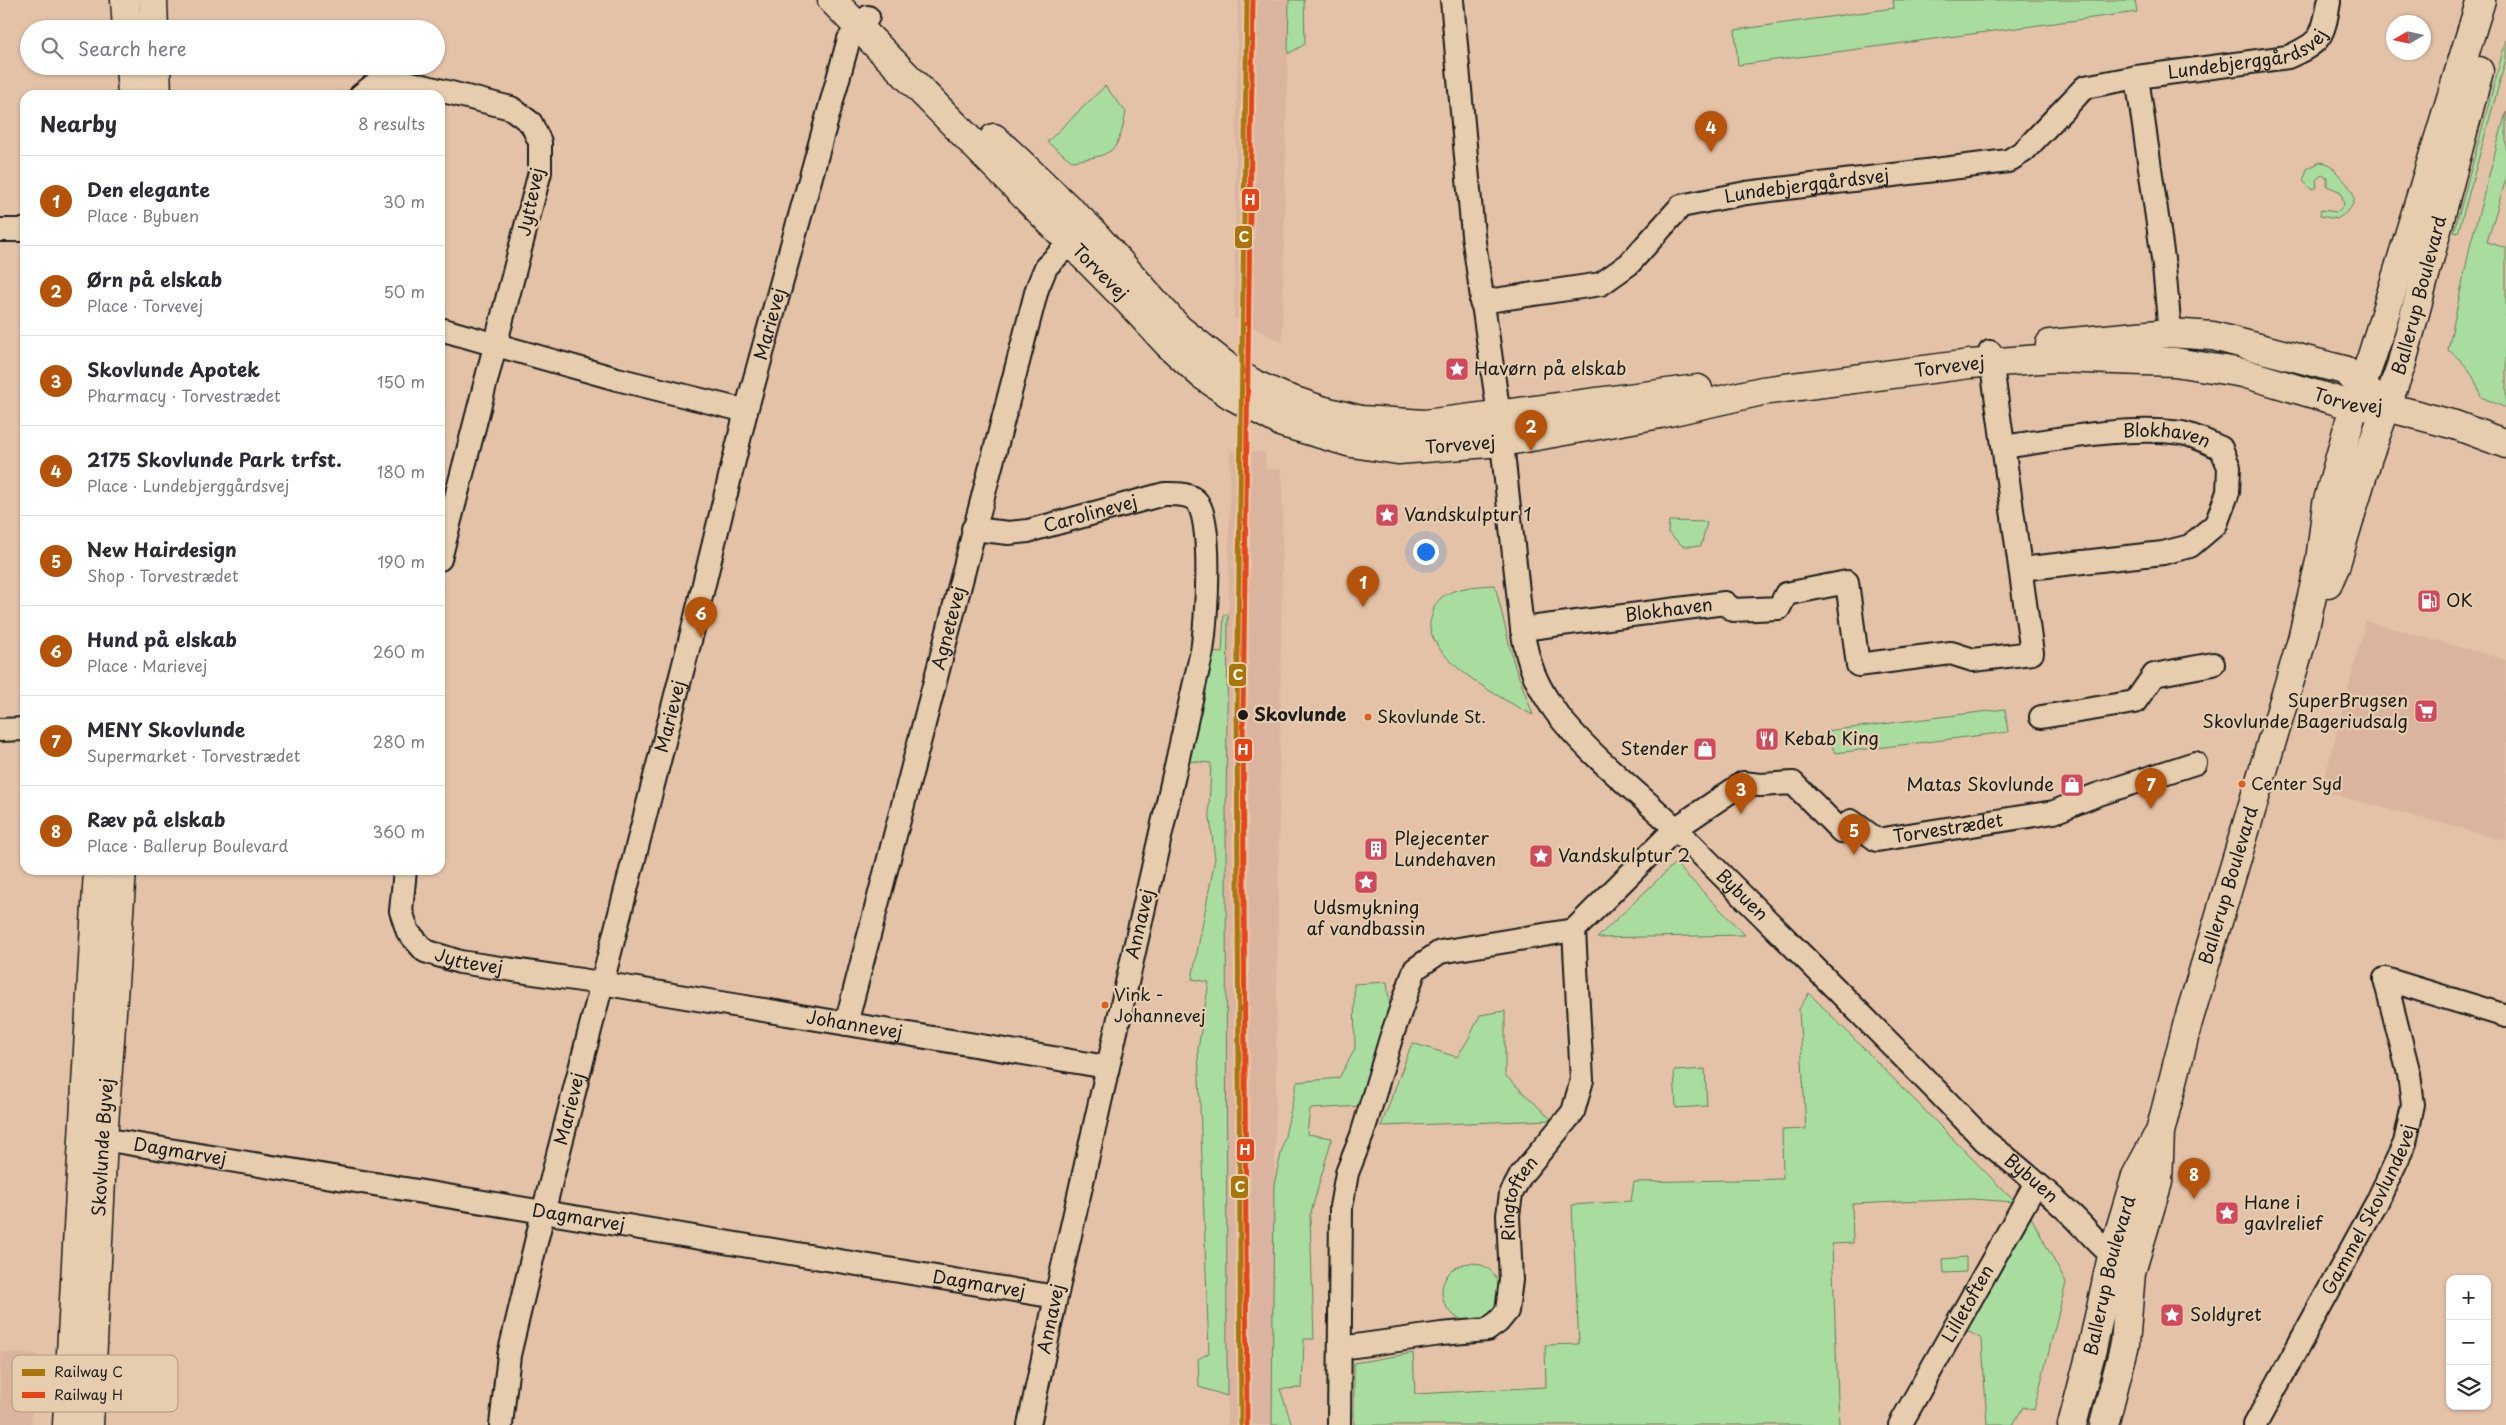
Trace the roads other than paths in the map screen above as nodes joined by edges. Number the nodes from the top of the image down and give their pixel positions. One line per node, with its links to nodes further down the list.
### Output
1 (125, 0): 9 (street)
2 (153, 0): 10 (street)
3 (832, 0): 8 (street, Torvevej)
4 (1452, 0): 22 (street)
5 (2481, 0): 27 (street, Ballerup Boulevard)
6 (2499, 0): 28 (street, Ballerup Boulevard)
7 (2329, 2): 13 (street, Lundebjerggårdsvej)
8 (859, 14): 21 (street, Torvevej); 29 (street, Marievej); 30 (street, Torvevej)
9 (126, 20)
10 (154, 20)
11 (131, 75): 14 (street)
12 (156, 75): 15 (street)
13 (2137, 78): 22 (street, Lundebjerggårdsvej); 24 (street, Lundebjerggårdsvej)
14 (132, 90)
15 (157, 90)
16 (367, 90): 17 (street, Jyttevej)
17 (439, 90)
18 (445, 92): 25 (street, Jyttevej)
19 (0, 230): 20 (street)
20 (20, 230)
21 (1071, 242): 31 (street, Torvevej); 35 (street, Agnetevej)
22 (1481, 302): 30 (street)
23 (445, 330): 25 (street)
24 (2170, 333): 26 (street, Torvevej); 27 (street, Torvevej)
25 (496, 344): 29 (street); 36 (street, Jyttevej)
26 (1991, 357): 27 (street, Torvevej); 30 (street, Torvevej); 31 (street, Torvevej); 33 (street, Blokhaven)
27 (2357, 396): 28 (street, Torvevej); 39 (street, Ballerup Boulevard)
28 (2388, 407): 32 (street, Torvevej); 39 (street, Ballerup Boulevard)
29 (746, 411): 50 (street, Marievej)
30 (1499, 415): 31 (street)
31 (1502, 442): 38 (street, Bybuen)
32 (2506, 444)
33 (2004, 447): 37 (street, Blokhaven); 37 (street, Blokhaven)
34 (1203, 509): 35 (street, Carolinevej); 53 (street, Annavej)
35 (973, 529): 52 (street, Agnetevej)
36 (445, 540)
37 (2021, 569): 38 (street, Blokhaven)
38 (1522, 629): 45 (street, Bybuen)
39 (2302, 640): 57 (street, Ballerup Boulevard)
40 (2213, 664): 41 (street)
41 (2041, 717)
42 (20, 729): 43 (street)
43 (0, 730)
44 (2195, 763): 45 (street, Torvestrædet)
45 (1675, 829): 49 (street); 55 (street, Bybuen)
46 (98, 875): 60 (street, Skovlunde Byvej)
47 (122, 875): 54 (street, Skovlunde Byvej)
48 (405, 875): 50 (street, Jyttevej)
49 (1574, 930): 59 (street); 59 (street, Ringtoften)
50 (601, 983): 52 (street, Johannevej); 56 (street, Marievej)
51 (2506, 1016): 72 (street, Gammel Skovlundevej)
52 (846, 1024): 53 (street, Johannevej)
53 (1107, 1067): 58 (street, Annavej)
54 (103, 1139): 56 (street, Dagmarvej); 61 (street, Skovlunde Byvej)
55 (2036, 1182): 57 (street, Bybuen); 69 (street, Lilletoften)
56 (543, 1213): 58 (street, Dagmarvej); 66 (street, Marievej)
57 (2123, 1259): 70 (street, Ballerup Boulevard); 71 (street, Ballerup Boulevard)
58 (1056, 1297): 67 (street, Annavej)
59 (1341, 1348): 68 (street)
60 (71, 1355)
61 (92, 1355)
62 (68, 1412): 64 (street, Skovlunde Byvej)
63 (90, 1412): 65 (street, Skovlunde Byvej)
64 (67, 1425)
65 (89, 1425)
66 (501, 1425)
67 (1029, 1425)
68 (1340, 1425)
69 (1900, 1425)
70 (2072, 1425)
71 (2104, 1425)
72 (2255, 1425)

